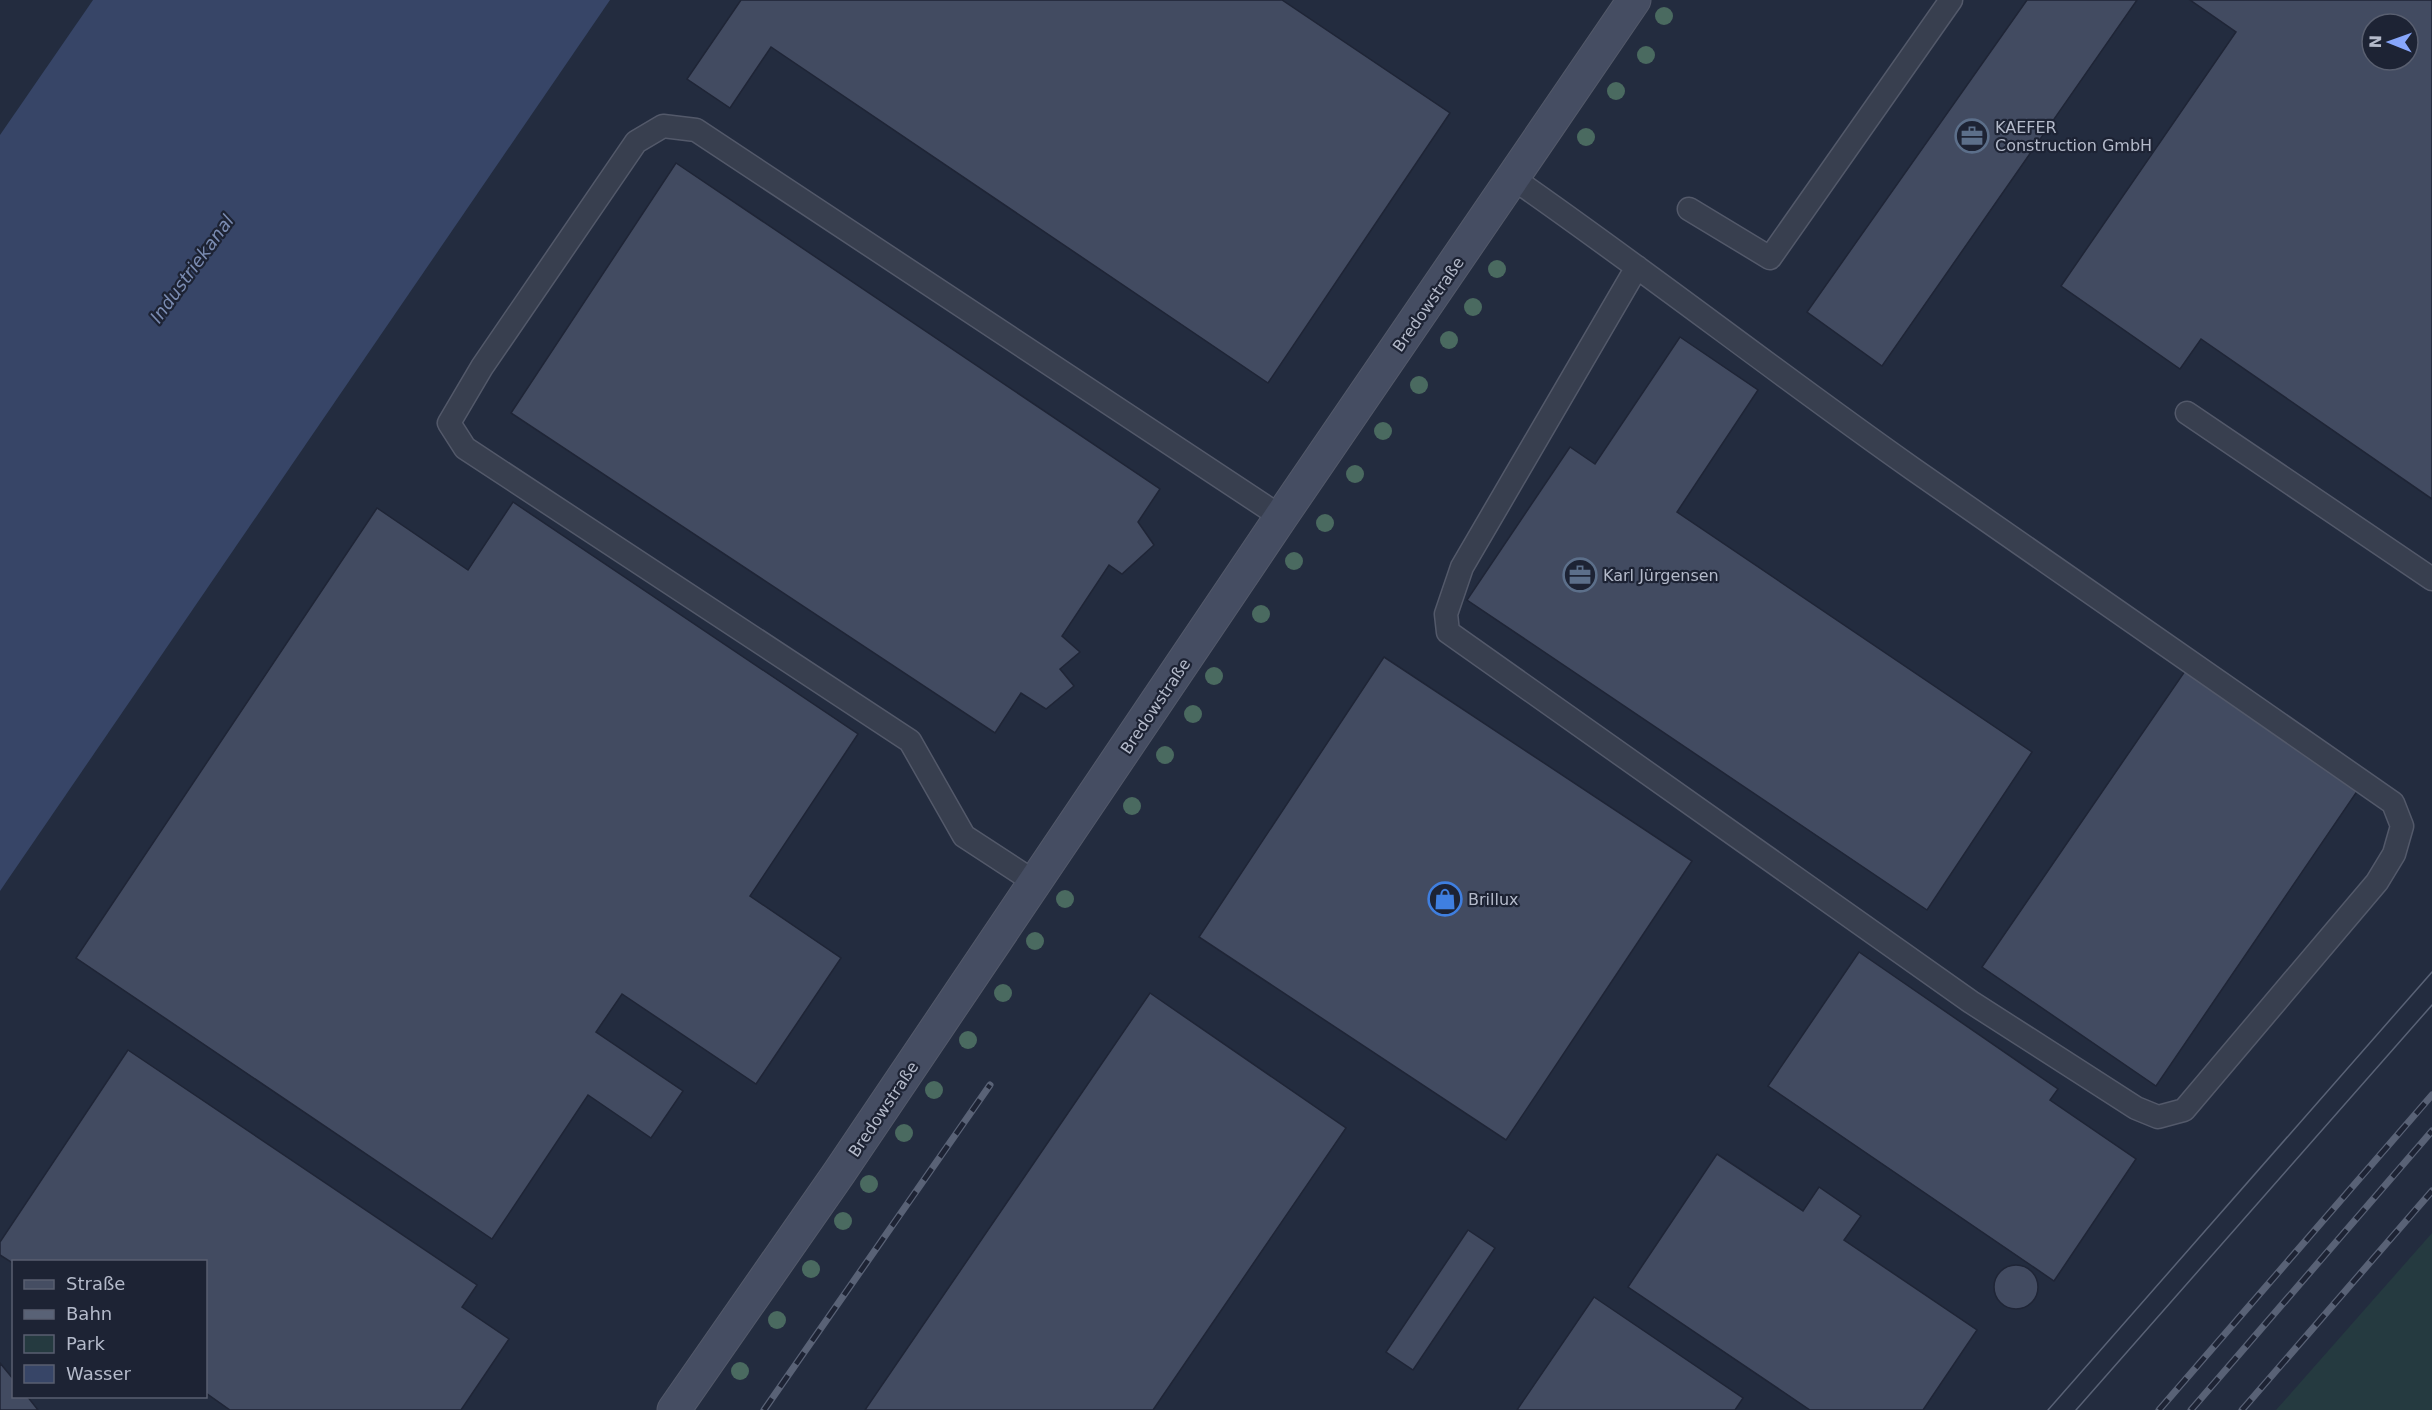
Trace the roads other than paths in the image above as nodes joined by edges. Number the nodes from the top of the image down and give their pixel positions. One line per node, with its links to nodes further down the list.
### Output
1 (1634, 0): 3 (street, Bredowstraße)
2 (1951, 0): 4 (lane)
3 (1514, 179): 5 (lane); 7 (street, Bredowstraße)
4 (1689, 209)
5 (1637, 267): 5 (lane)
6 (2187, 412): 8 (lane)
7 (1281, 517): 9 (street, Bredowstraße); 9 (lane)
8 (2432, 579)
9 (1036, 883): 10 (street, Bredowstraße)
10 (674, 1410)

